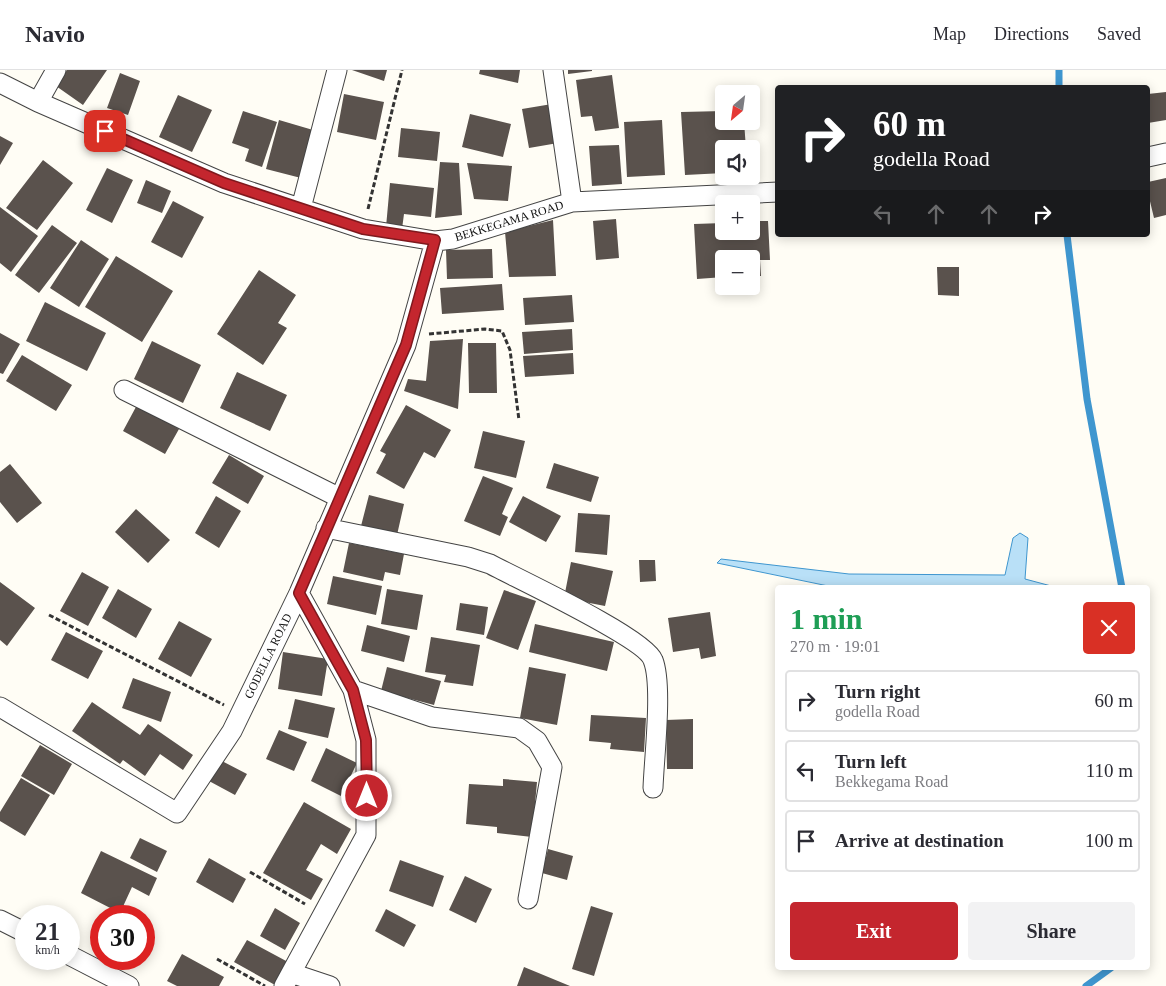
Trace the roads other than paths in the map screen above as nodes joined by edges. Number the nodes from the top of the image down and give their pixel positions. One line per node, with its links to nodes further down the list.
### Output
1 (56, 70): 5 (street)
2 (337, 70): 10 (street)
3 (553, 70): 9 (street)
4 (0, 83): 5 (street, BEKKEGAMA ROAD)
5 (38, 102): 10 (street, BEKKEGAMA ROAD)
6 (1166, 153): 7 (street)
7 (1150, 157)
8 (775, 192): 9 (street, BEKKEGAMA ROAD)
9 (572, 202): 11 (street, BEKKEGAMA ROAD)
10 (301, 208): 11 (street, BEKKEGAMA ROAD)
11 (435, 240): 13 (street, GODELLA ROAD)
12 (124, 390): 13 (street)
13 (340, 498): 14 (street, GODELLA ROAD)
14 (326, 528): 15 (street, GODELLA ROAD); 18 (street)
15 (299, 593): 16 (street); 17 (street, GODELLA ROAD)
16 (353, 690): 19 (street); 23 (street)
17 (0, 707)
18 (653, 788)
19 (528, 898)
20 (0, 920): 21 (street)
21 (15, 928)
22 (80, 961): 24 (street)
23 (287, 980): 25 (street)
24 (129, 986)
25 (330, 986)

